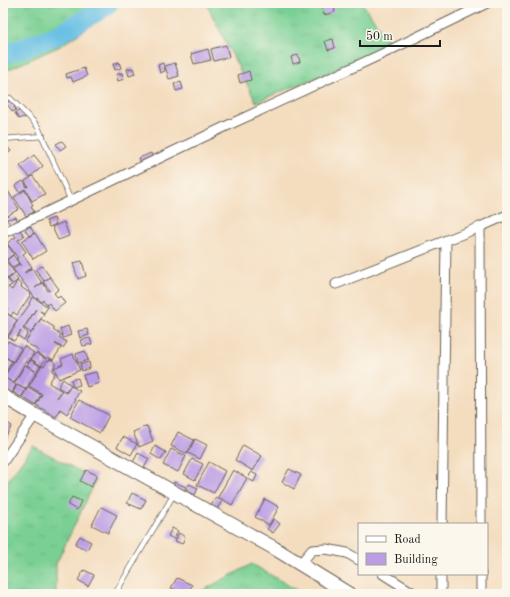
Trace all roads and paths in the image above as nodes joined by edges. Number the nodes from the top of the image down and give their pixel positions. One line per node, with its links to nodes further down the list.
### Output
1 (487, 3): 5 (street)
2 (10, 98): 3 (lane)
3 (42, 136): 4 (lane); 5 (lane)
4 (3, 139)
5 (71, 201): 8 (street)
6 (507, 215): 7 (street)
7 (480, 227): 9 (street); 16 (street)
8 (3, 233)
9 (446, 240): 10 (street); 15 (street)
10 (336, 284)
11 (3, 396): 12 (street)
12 (35, 415): 13 (street); 14 (street)
13 (3, 462)
14 (175, 493): 18 (street); 22 (lane)
15 (442, 523)
16 (481, 523)
17 (358, 559): 18 (street)
18 (300, 564): 23 (street)
19 (385, 575): 24 (street)
20 (441, 575): 25 (street)
21 (481, 575): 26 (street)
22 (115, 594)
23 (349, 594)
24 (416, 594)
25 (441, 594)
26 (481, 594)

